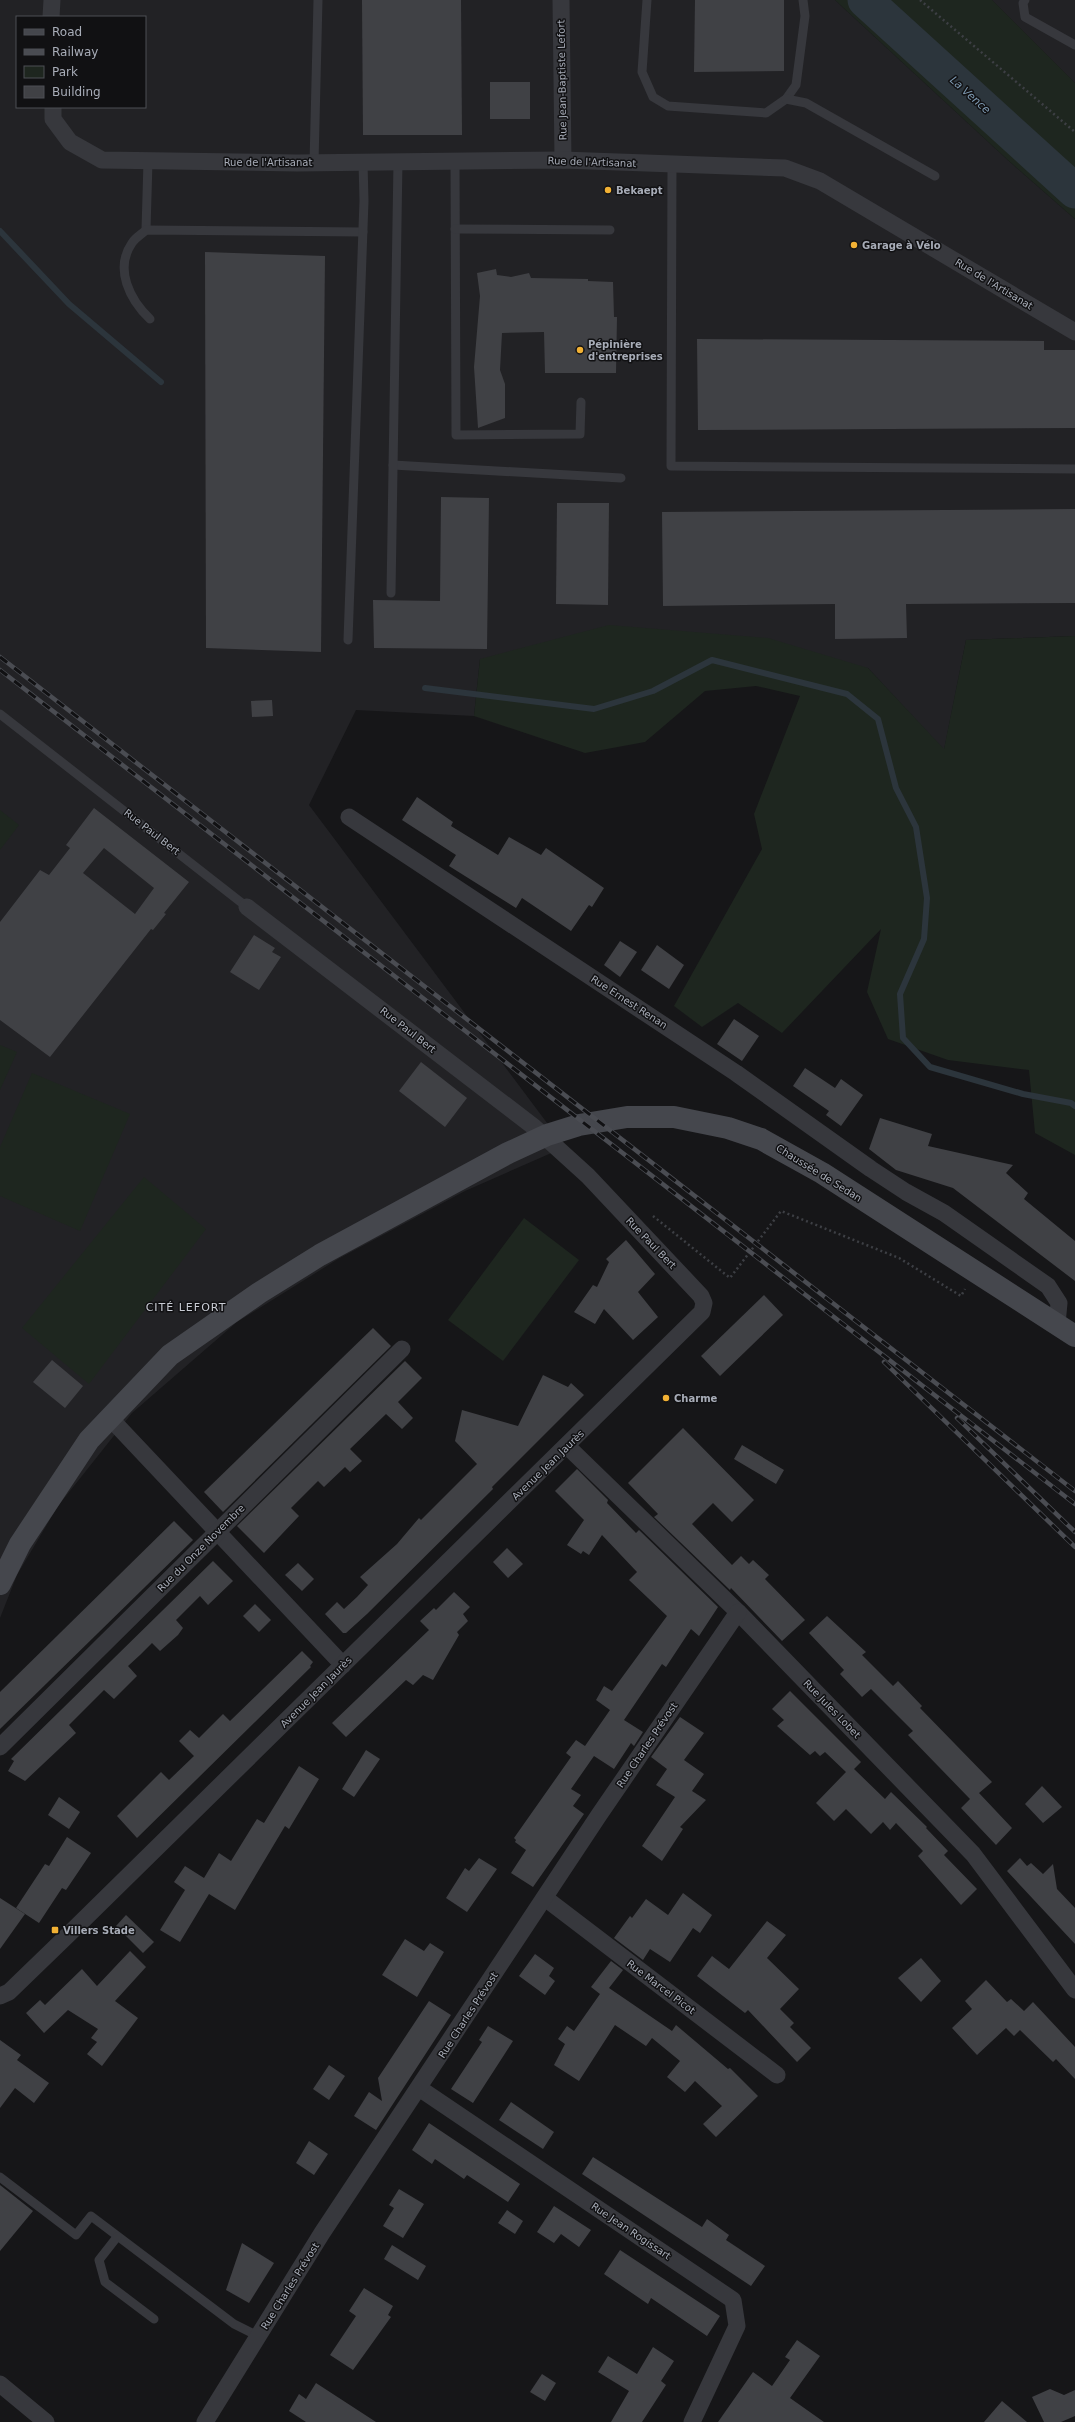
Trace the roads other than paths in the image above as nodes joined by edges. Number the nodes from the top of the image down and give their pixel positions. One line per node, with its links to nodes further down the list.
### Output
1 (52, 0): 7 (street)
2 (318, 0): 16 (lane)
3 (561, 0): 12 (street, Rue Jean-Baptiste Lefort)
4 (647, 0): 9 (lane)
5 (803, 0): 9 (lane)
6 (1025, 0): 8 (lane)
7 (51, 16)
8 (1075, 45)
9 (786, 99): 18 (lane)
10 (53, 108): 13 (street, Rue de l'Artisanat)
11 (455, 160): 12 (street, Rue de l'Artisanat); 14 (street, Rue de l'Artisanat); 19 (lane)
12 (563, 160): 17 (street, Rue de l'Artisanat)
13 (148, 161): 16 (street, Rue de l'Artisanat); 20 (lane)
14 (398, 161): 15 (street, Rue de l'Artisanat); 26 (lane)
15 (363, 162): 16 (street, Rue de l'Artisanat); 22 (lane)
16 (314, 163)
17 (672, 164): 24 (street, Rue de l'Artisanat); 27 (lane)
18 (935, 176)
19 (455, 229): 21 (lane); 25 (lane)
20 (146, 230): 22 (lane); 23 (lane)
21 (610, 230)
22 (363, 232): 30 (lane)
23 (150, 319)
24 (1075, 332)
25 (581, 402)
26 (392, 465): 28 (lane); 29 (lane)
27 (1075, 469)
28 (621, 478)
29 (391, 593)
30 (348, 640)
31 (0, 714): 33 (lane, Rue Paul Bert)
32 (349, 818): 34 (street, Rue Ernest Renan)
33 (247, 907): 37 (street, Rue Paul Bert)
34 (1057, 1324): 35 (main road, Chaussée de Sedan); 38 (main road, Chaussée de Sedan)
35 (1075, 1336)
36 (402, 1349): 40 (street, Rue du Onze Novembre)
37 (630, 1385): 39 (street, Avenue Jean Jaurès)
38 (110, 1418): 40 (street); 41 (main road, Chaussée de Sedan)
39 (568, 1446): 42 (street, Rue Jules Lobet); 43 (street, Avenue Jean Jaurès)
40 (218, 1532): 43 (street); 44 (street, Rue du Onze Novembre)
41 (0, 1584)
42 (738, 1612): 45 (street, Rue Charles Prévost); 46 (street, Rue Jules Lobet)
43 (343, 1665): 47 (street, Avenue Jean Jaurès)
44 (0, 1747)
45 (545, 1898): 48 (street, Rue Marcel Picot); 49 (street, Rue Charles Prévost)
46 (1075, 1990)
47 (0, 1996)
48 (777, 2075)
49 (419, 2088): 53 (street, Rue Charles Prévost); 57 (street, Rue Jean Rogissart)
50 (0, 2176): 51 (lane)
51 (117, 2237): 52 (lane); 53 (lane)
52 (154, 2319)
53 (258, 2336): 56 (street, Rue Charles Prévost)
54 (0, 2384): 55 (street)
55 (46, 2422)
56 (205, 2422)
57 (692, 2422)

